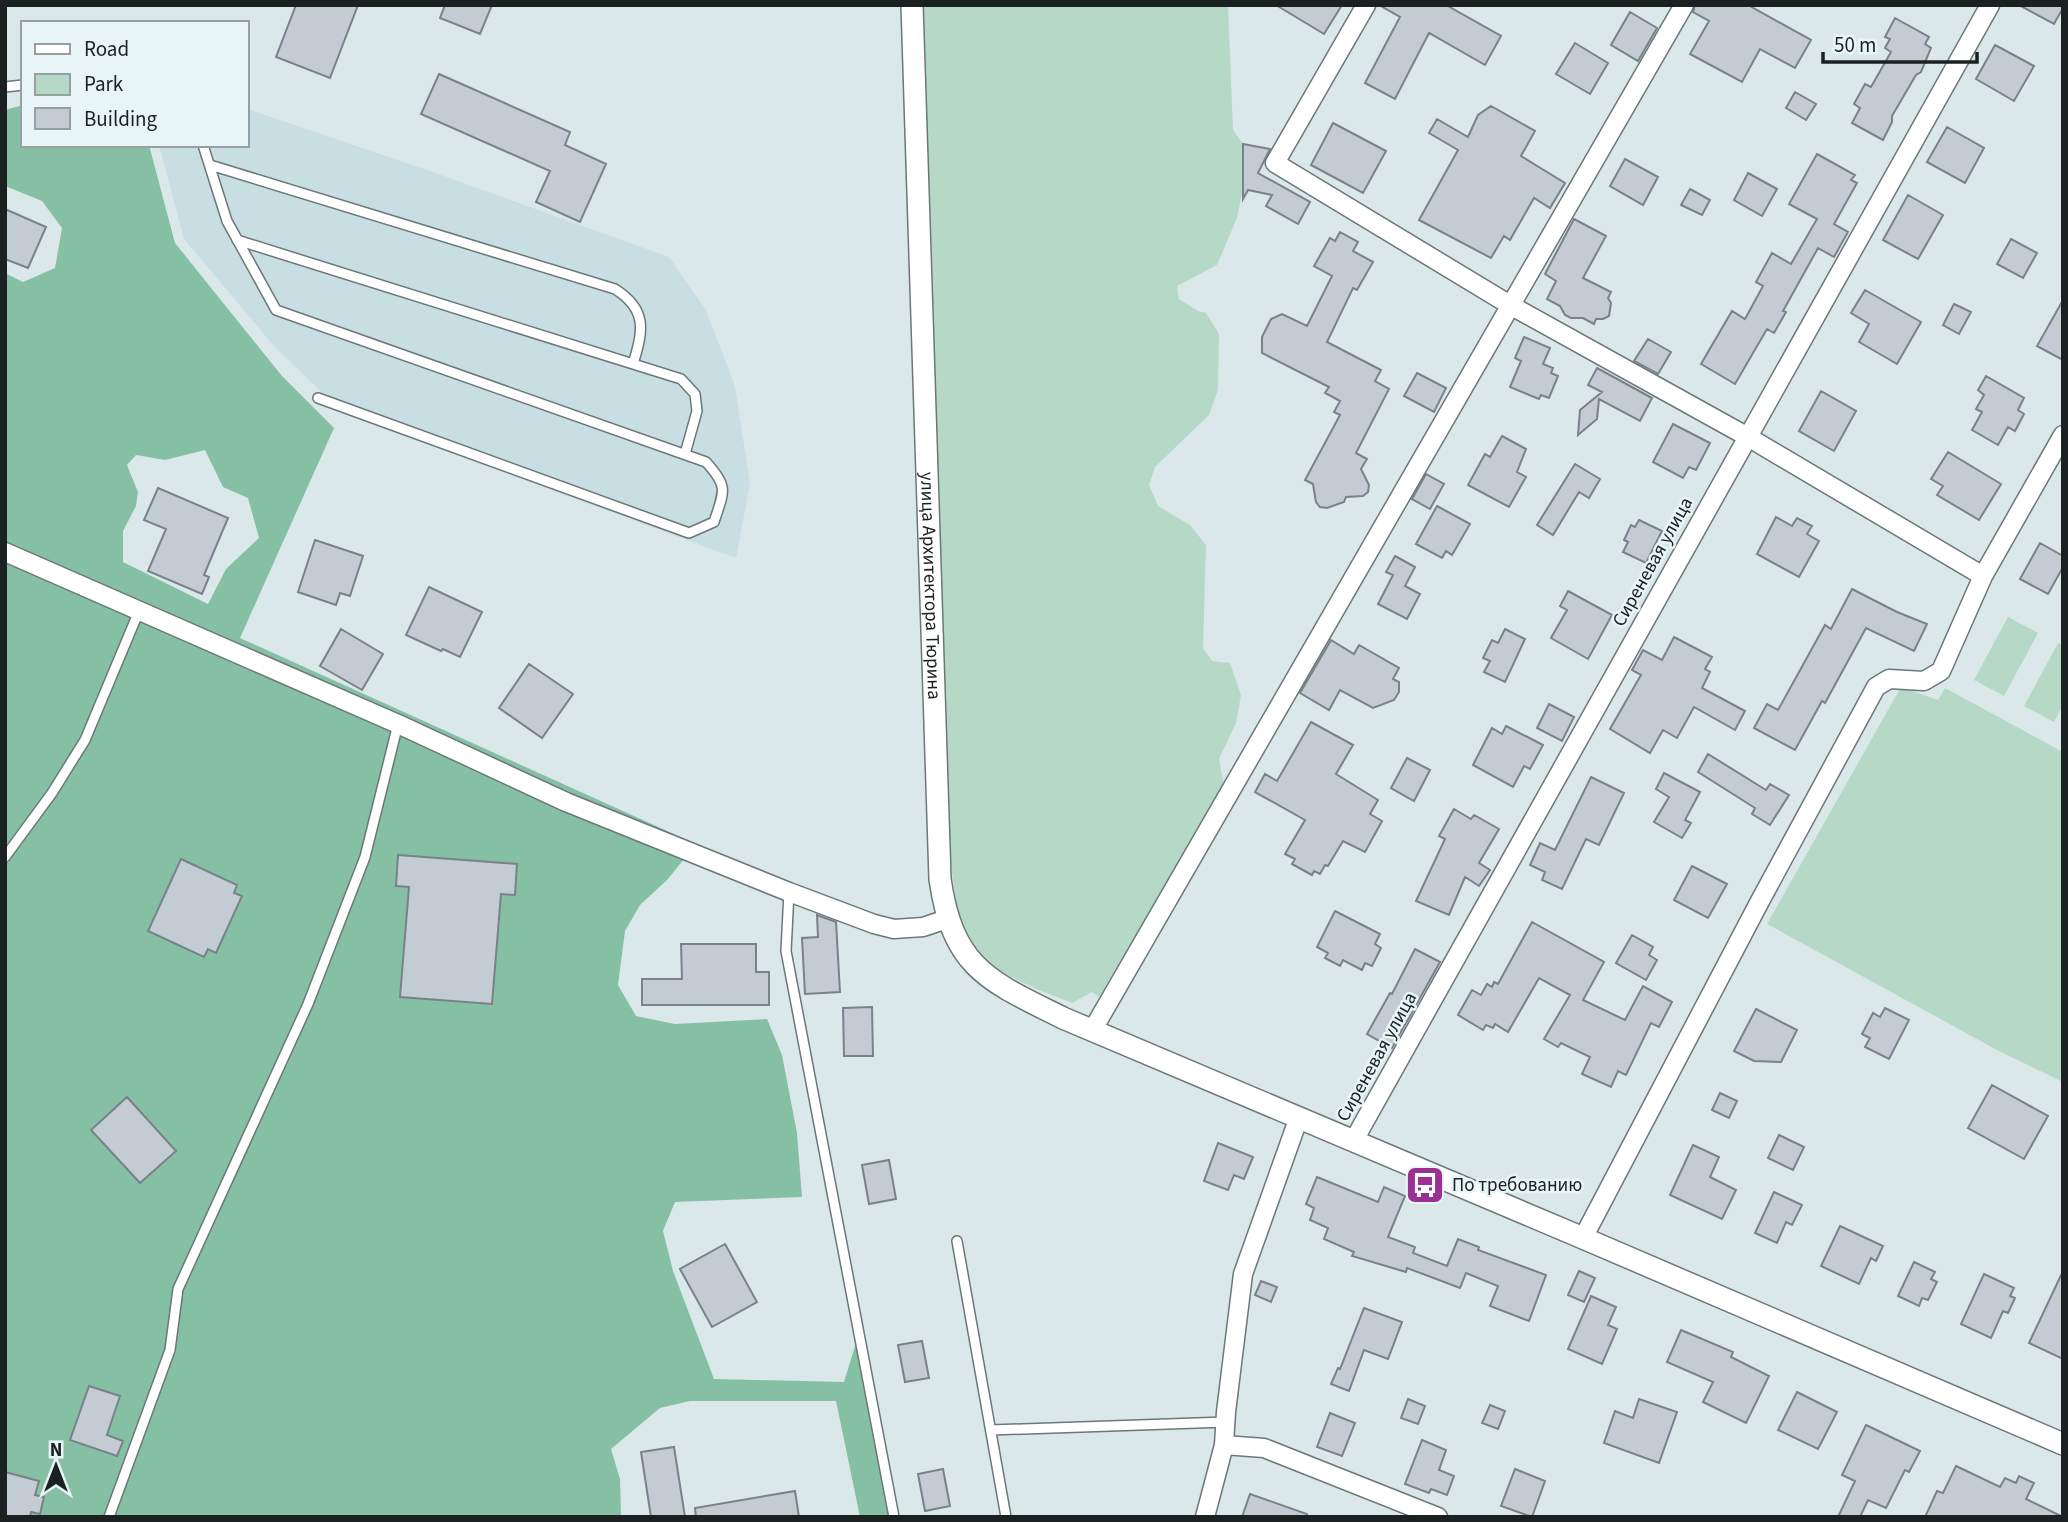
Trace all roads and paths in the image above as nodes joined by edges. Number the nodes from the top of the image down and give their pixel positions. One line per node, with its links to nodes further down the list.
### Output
1 (912, 5): 20 (street, улица Архитектора Тюрина)
2 (1366, 5): 8 (street)
3 (1684, 5): 8 (street)
4 (1990, 5): 12 (street, Сиреневая улица)
5 (204, 147): 6 (lane)
6 (210, 166): 7 (lane); 9 (lane)
7 (237, 240): 9 (lane); 13 (lane)
8 (1510, 305): 12 (street); 21 (street)
9 (633, 364): 13 (lane)
10 (318, 398): 13 (lane)
11 (2063, 435): 15 (street)
12 (1748, 437): 15 (street); 23 (street, Сиреневая улица)
13 (685, 454)
14 (5, 552): 16 (street)
15 (1983, 576): 24 (street)
16 (139, 611): 17 (street); 18 (lane)
17 (398, 724): 19 (street); 30 (lane)
18 (5, 857)
19 (789, 892): 20 (street); 31 (lane)
20 (947, 919): 21 (street, улица Архитектора Тюрина)
21 (1092, 1031): 22 (street, улица Архитектора Тюрина)
22 (1299, 1117): 23 (street, улица Архитектора Тюрина); 26 (street)
23 (1354, 1140): 24 (street, улица Архитектора Тюрина)
24 (1583, 1238): 28 (street, улица Архитектора Тюрина)
25 (957, 1241): 27 (lane)
26 (1226, 1422): 27 (lane); 29 (street)
27 (991, 1430): 32 (lane)
28 (2063, 1444)
29 (1224, 1445): 33 (street); 34 (street)
30 (109, 1517)
31 (894, 1517)
32 (1006, 1517)
33 (1205, 1517)
34 (1438, 1517)

